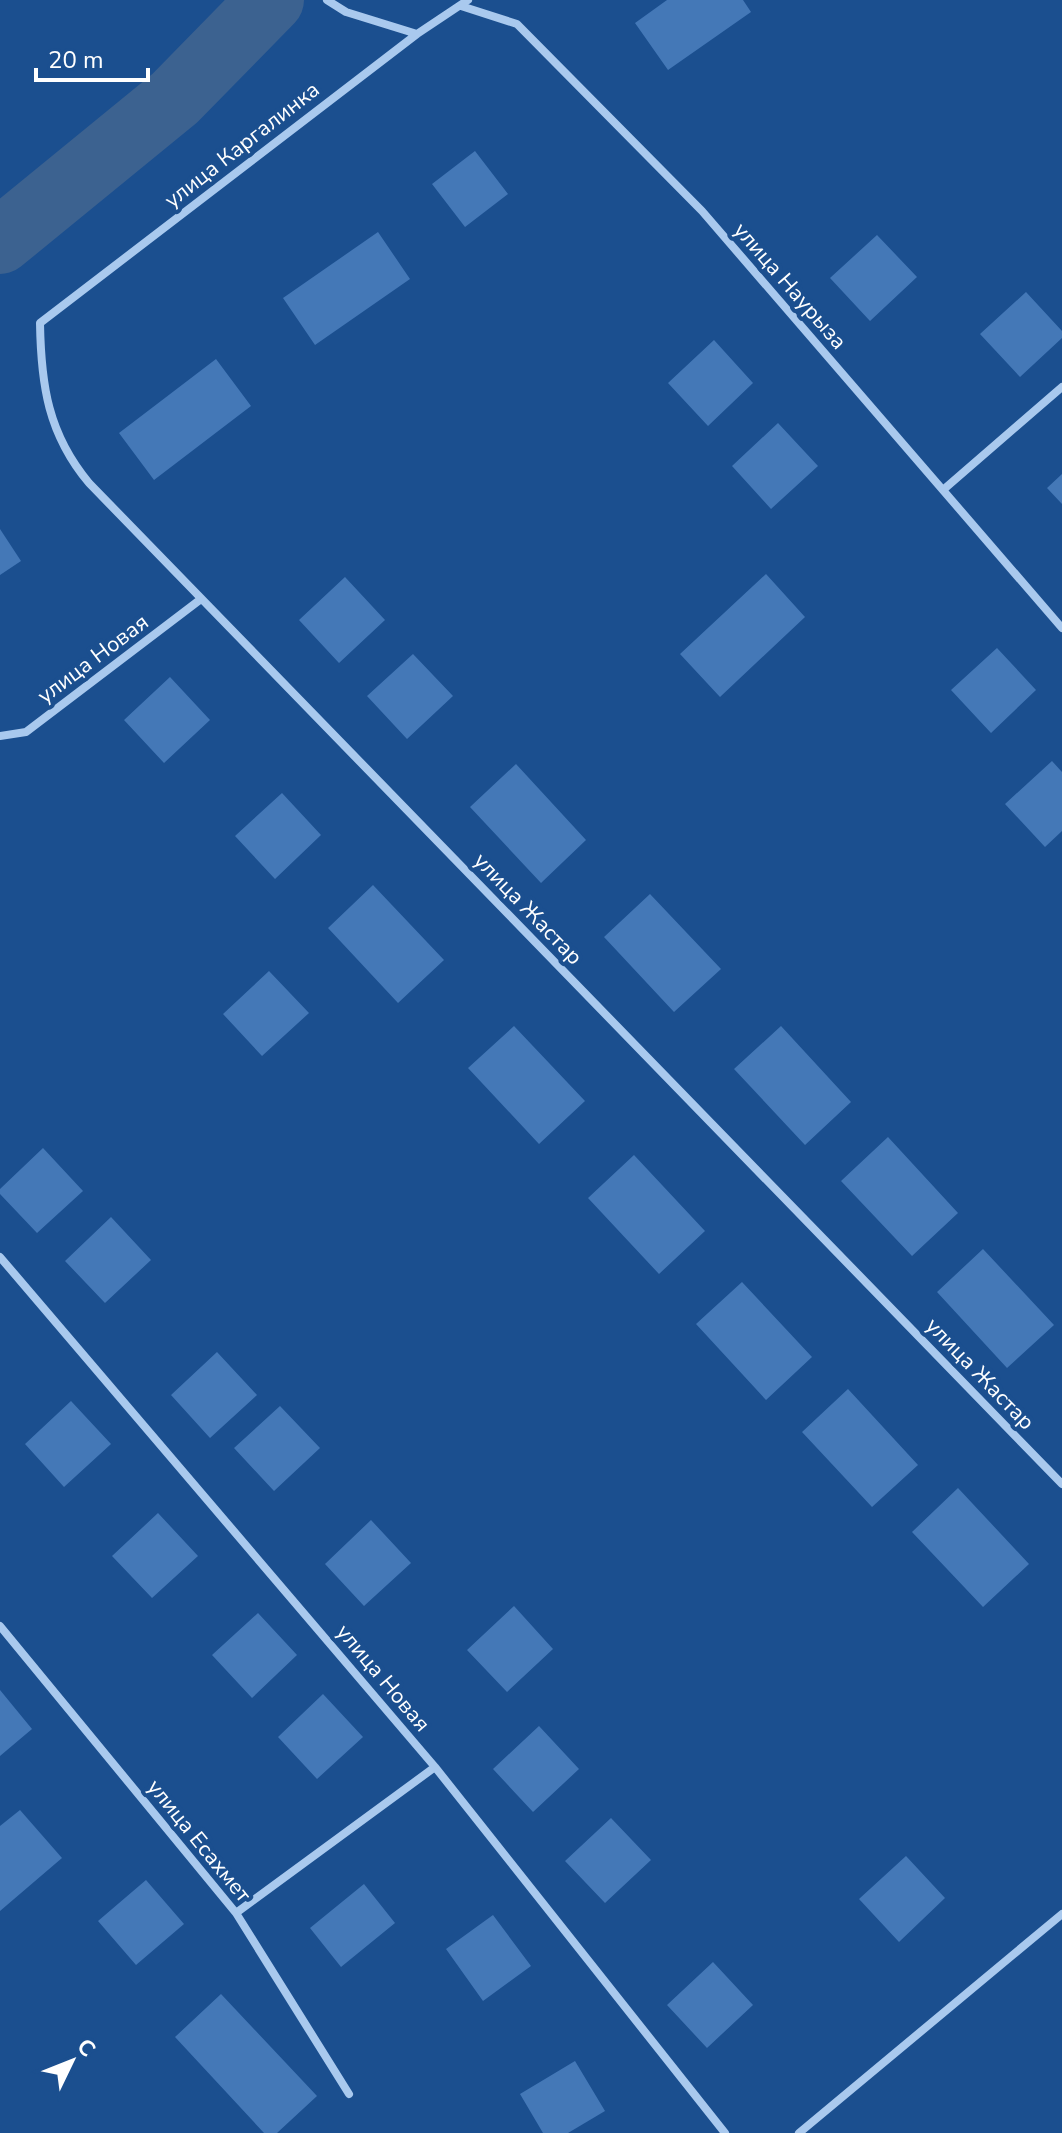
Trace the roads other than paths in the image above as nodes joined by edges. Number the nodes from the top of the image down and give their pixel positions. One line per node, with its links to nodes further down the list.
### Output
1 (327, 0): 3 (street)
2 (464, 3): 3 (street, улица Каргалинка); 6 (street, улица Наурыза)
3 (417, 34): 4 (street, улица Каргалинка)
4 (40, 323): 7 (street, улица Жастар)
5 (1062, 387): 6 (street)
6 (943, 490): 8 (street, улица Наурыза)
7 (201, 599): 9 (street, улица Новая); 11 (street, улица Жастар)
8 (1062, 628)
9 (0, 736)
10 (0, 1257): 13 (street, улица Новая)
11 (1062, 1484)
12 (0, 1626): 14 (street, улица Есахмет)
13 (435, 1767): 14 (street); 17 (street, улица Новая)
14 (236, 1913): 16 (street, улица Есахмет)
15 (1062, 1914): 18 (street)
16 (349, 2094)
17 (725, 2133)
18 (799, 2133)

